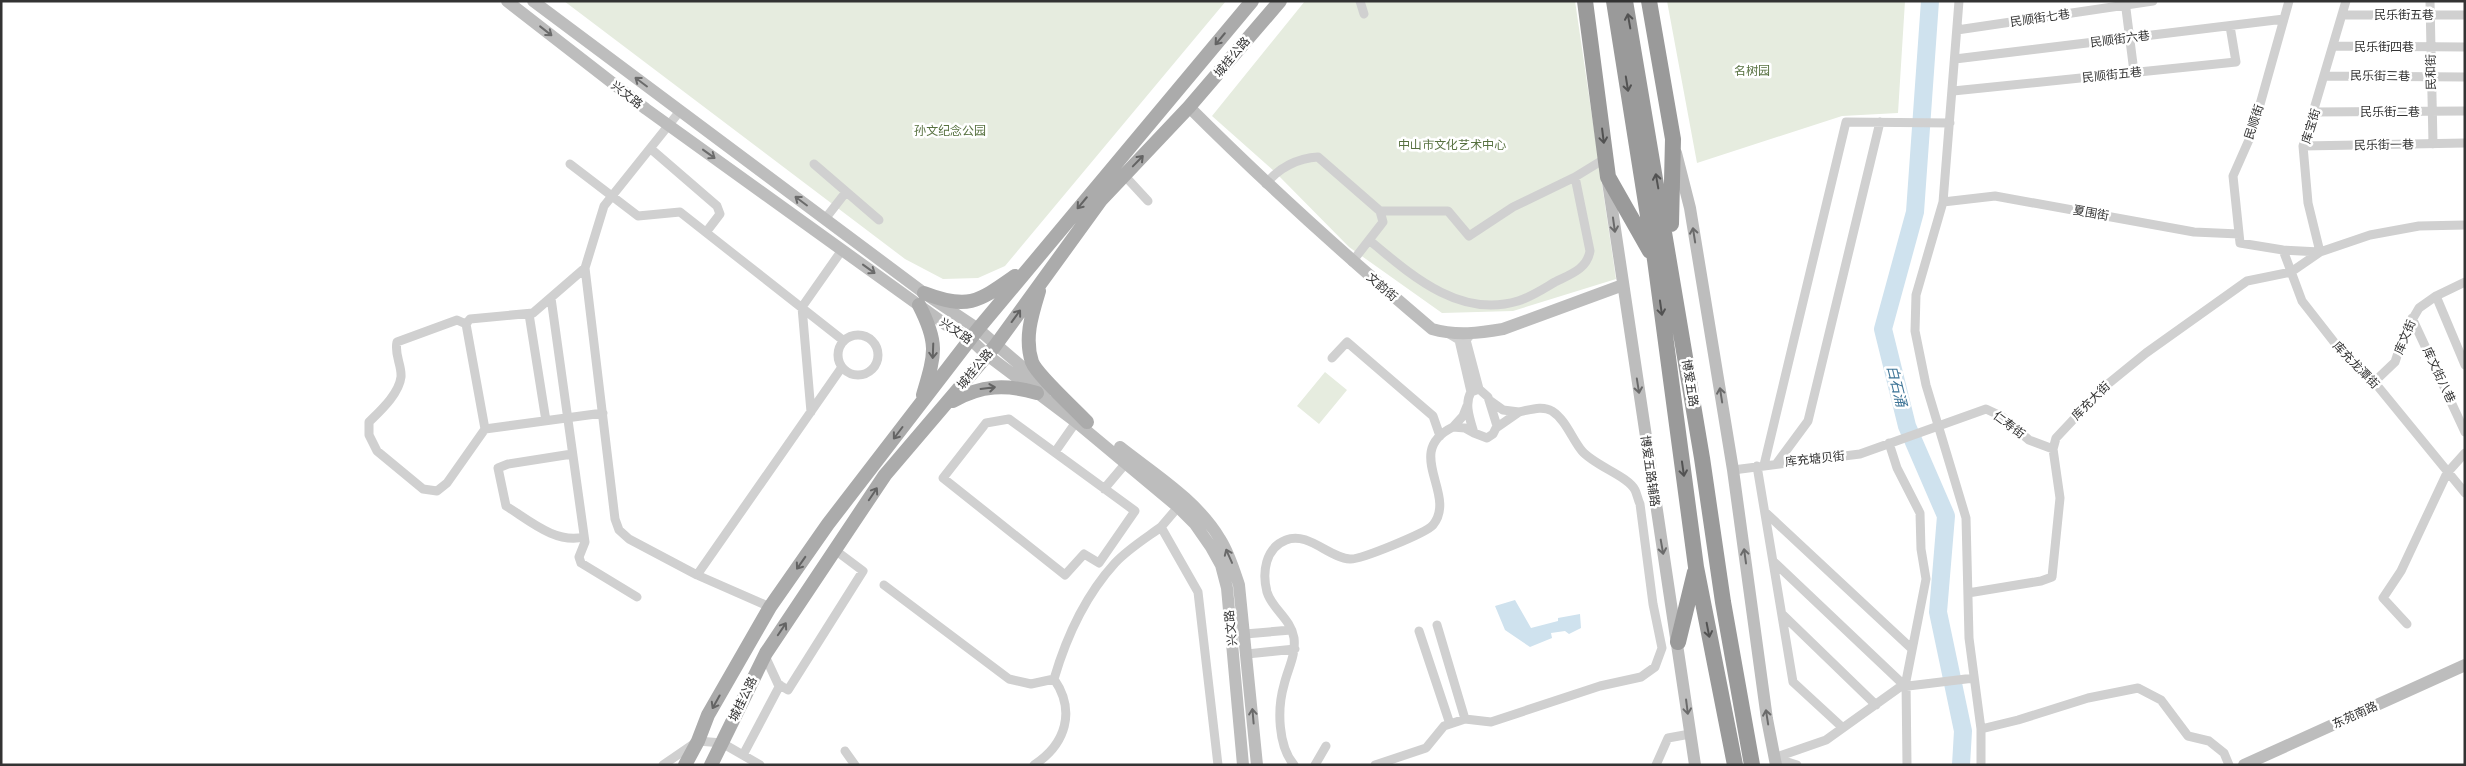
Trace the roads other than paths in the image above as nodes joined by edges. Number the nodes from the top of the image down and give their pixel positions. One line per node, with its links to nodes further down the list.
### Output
1 (507, 1): 42 (street, 兴文路, one-way to 42)
2 (533, 1): 36 (street, 兴文路, one-way to 2)
3 (1252, 1): 71 (main road, 城桂公路, one-way to 71)
4 (1275, 1): 21 (street)
5 (1280, 1): 21 (main road, 城桂公路)
6 (1360, 1): 17 (street)
7 (1585, 1): 48 (highway, one-way to 48)
8 (1614, 1): 70 (highway, 博爱五路, one-way to 70)
9 (1626, 1): 70 (highway, 博爱五路, one-way to 9)
10 (1649, 1): 43 (highway)
11 (1959, 1): 24 (street)
12 (2153, 1): 16 (street, 民顺街七巷)
13 (2289, 1): 22 (street, 民顺街)
14 (2346, 1): 18 (street, 库宝街)
15 (2430, 1): 19 (street, 民和街)
16 (2125, 3): 24 (street, 民顺街七巷); 25 (street)
17 (1364, 14)
18 (2342, 15): 19 (street, 民乐街五巷); 26 (street, 库宝街)
19 (2430, 16): 20 (street, 民乐街五巷); 27 (street, 民和街)
20 (2465, 16)
21 (1264, 19): 35 (main road, 城桂公路)
22 (2284, 19): 23 (street, 民顺街六巷); 64 (street, 民顺街)
23 (2230, 26): 25 (street, 民顺街六巷); 30 (street, 民顺街五巷)
24 (1957, 30): 29 (street)
25 (2130, 38): 29 (street, 民顺街六巷); 30 (street)
26 (2334, 46): 27 (street, 民乐街四巷); 31 (street, 库宝街)
27 (2431, 47): 28 (street, 民乐街四巷); 32 (street, 民和街)
28 (2465, 47)
29 (1955, 59): 34 (street)
30 (2134, 72): 34 (street, 民顺街五巷)
31 (2326, 76): 32 (street, 民乐街三巷); 39 (street, 库宝街)
32 (2432, 77): 33 (street, 民乐街三巷); 37 (street, 民和街)
33 (2465, 77)
34 (1953, 91): 41 (street)
35 (1189, 107): 51 (main road, 城桂公路, one-way to 35); 54 (street, 文韵街)
36 (680, 111): 42 (street); 60 (street, 兴文路, one-way to 36)
37 (2432, 111): 38 (street, 民乐街二巷); 39 (street, 民乐街二巷); 45 (street, 民和街)
38 (2465, 111)
39 (2314, 112): 46 (street, 库宝街)
40 (1880, 122): 41 (street); 118 (street); 119 (street)
41 (1946, 123): 58 (street)
42 (669, 125): 47 (street); 66 (street, 兴文路, one-way to 66)
43 (1673, 139): 70 (highway); 120 (street, one-way to 43)
44 (2465, 143): 45 (street, 民乐街一巷)
45 (2433, 144): 46 (street, 民乐街一巷)
46 (2304, 146): 68 (street, 库宝街)
47 (651, 149): 56 (street); 63 (street)
48 (1606, 158): 52 (street); 53 (highway)
49 (570, 164): 56 (street)
50 (814, 164): 55 (street)
51 (1124, 175): 57 (street); 74 (main road, 城桂公路)
52 (1575, 177): 59 (street); 65 (street)
53 (1608, 177): 70 (highway); 76 (street, 博爱五路辅路, one-way to 76)
54 (1266, 184): 59 (street); 69 (street, 文韵街)
55 (846, 192): 60 (street); 61 (street)
56 (612, 196): 63 (street); 72 (street)
57 (1148, 201)
58 (1943, 202): 64 (street, 夏围街); 105 (street)
59 (1380, 211): 65 (street)
60 (825, 219): 79 (street, 兴文路)
61 (879, 220)
62 (2465, 225): 68 (street, 库充大街)
63 (706, 231): 80 (street)
64 (2240, 239): 67 (street, 库充大街)
65 (1369, 240): 69 (street)
66 (842, 250): 79 (street, 兴文路, one-way to 79); 80 (street)
67 (2283, 250): 68 (street, 库充大街); 73 (street, 库充龙潭街)
68 (2320, 252): 73 (street, 库充大街)
69 (1352, 262): 84 (street, 文韵街)
70 (1663, 262): 130 (highway, 博爱五路, one-way to 130); 180 (highway, 博爱五路)
71 (1030, 266): 79 (main road); 86 (main road, 城桂公路)
72 (585, 268): 78 (street); 101 (street)
73 (2291, 272): 92 (street, 库充龙潭街); 113 (street, 库充大街)
74 (1043, 279): 88 (main road, 城桂公路, one-way to 74); 104 (main road)
75 (2465, 282): 77 (street, 库文街)
76 (1623, 286): 85 (street, 文韵街); 142 (street, 博爱五路辅路, one-way to 142)
77 (2436, 296): 82 (street, 库文街); 90 (street)
78 (551, 298): 81 (street); 102 (street)
79 (922, 299): 86 (street, 兴文路); 96 (main road, one-way to 96)
80 (802, 307): 87 (street); 99 (street)
81 (529, 314): 83 (street); 103 (street)
82 (2412, 318): 92 (street, 库文街); 109 (street, 库文街八巷)
83 (466, 324): 108 (street); 108 (street)
84 (1447, 333): 85 (street, 文韵街); 93 (street)
85 (1472, 333): 93 (street)
86 (974, 334): 88 (street, 兴文路); 96 (main road, 城桂公路)
87 (844, 341): 91 (street); 91 (street)
88 (991, 350): 94 (street, 兴文路); 97 (main road, 城桂公路); 104 (street, 兴文路)
89 (1332, 358): 111 (street)
90 (2465, 365)
91 (842, 367): 99 (street)
92 (2374, 382): 121 (street, 库充龙潭街)
93 (1475, 391): 95 (street); 98 (street)
94 (1037, 394): 97 (main road, one-way to 94); 104 (street, 兴文路)
95 (1489, 400): 100 (street); 107 (street)
96 (920, 404): 135 (main road, 城桂公路, one-way to 135)
97 (944, 406): 128 (main road, 城桂公路, one-way to 97)
98 (1467, 406): 106 (street); 110 (street)
99 (811, 412): 131 (street)
100 (1519, 412): 107 (street); 154 (street)
101 (602, 413): 102 (street); 131 (street)
102 (568, 418): 103 (street); 116 (street)
103 (546, 421): 108 (street)
104 (1081, 422): 114 (street); 117 (street, 兴文路); 141 (street, 兴文路, one-way to 104)
105 (1938, 426): 112 (street, 库充塘贝街); 113 (street, 仁寿街); 133 (street)
106 (1453, 427): 110 (street); 111 (street)
107 (1496, 428): 110 (street)
108 (486, 429)
109 (2465, 432)
110 (1474, 433)
111 (1440, 436): 139 (street)
112 (1892, 442): 118 (street, 库充塘贝街); 144 (street)
113 (2053, 449): 133 (street)
114 (1054, 452): 122 (street); 122 (street)
115 (2465, 452): 121 (street)
116 (572, 454): 127 (street); 127 (street)
117 (1126, 463): 122 (street); 124 (street, 兴文路)
118 (1777, 463): 119 (street, 库充塘贝街)
119 (1761, 465): 120 (street, 库充塘贝街); 125 (street)
120 (1733, 470): 164 (street, one-way to 120)
121 (2447, 473): 123 (street, 库充龙潭街); 137 (street)
122 (1104, 489)
123 (2465, 493)
124 (1178, 507): 126 (street); 172 (street, 兴文路)
125 (1765, 512): 129 (street); 144 (street)
126 (1161, 526): 150 (street); 171 (street)
127 (584, 537): 134 (street)
128 (835, 550): 146 (main road, 城桂公路, one-way to 128); 151 (street)
129 (1773, 560): 136 (street); 152 (street)
130 (1696, 567): 142 (highway); 179 (highway, 博爱五路, one-way to 179)
131 (697, 575): 135 (street)
132 (884, 585): 150 (street)
133 (1968, 593): 149 (street)
134 (637, 597)
135 (770, 607): 159 (main road, 城桂公路, one-way to 159)
136 (1782, 614): 153 (street); 156 (street)
137 (2407, 624)
138 (1438, 625): 154 (street)
139 (1292, 630): 141 (street); 143 (street)
140 (1419, 631): 155 (street)
141 (1245, 634): 145 (street, 兴文路)
142 (1678, 642): 158 (street, 博爱五路辅路, one-way to 158)
143 (1295, 649): 145 (street); 174 (street)
144 (1912, 649): 152 (street)
145 (1247, 654): 173 (street, 兴文路, one-way to 145)
146 (765, 656): 151 (street); 160 (main road, 城桂公路)
147 (2465, 664): 185 (street, 东苑南路)
148 (2465, 672): 186 (street, 东苑南路)
149 (1974, 678): 152 (street); 157 (street)
150 (1054, 679): 170 (street)
151 (780, 685): 163 (street)
152 (1906, 687): 153 (street); 182 (street)
153 (1876, 704): 156 (street)
154 (1465, 719): 155 (street)
155 (1450, 724): 176 (street)
156 (1843, 728): 164 (street)
157 (1981, 729): 183 (street); 184 (street)
158 (1690, 734): 177 (street); 178 (street, 博爱五路辅路)
159 (698, 742): 160 (street); 165 (street); 166 (main road, 城桂公路)
160 (722, 743): 163 (street); 167 (main road, 城桂公路)
161 (1326, 746): 175 (street)
162 (845, 751): 169 (street)
163 (743, 755): 168 (street)
164 (1775, 761): 181 (street)
165 (663, 765)
166 (685, 765)
167 (711, 765)
168 (760, 765)
169 (855, 765)
170 (1034, 765)
171 (1218, 765)
172 (1243, 765)
173 (1258, 765)
174 (1294, 765)
175 (1316, 765)
176 (1375, 765)
177 (1656, 765)
178 (1695, 765)
179 (1735, 765)
180 (1752, 765)
181 (1797, 765)
182 (1906, 765)
183 (1981, 765)
184 (2230, 765)
185 (2244, 765)
186 (2265, 765)

